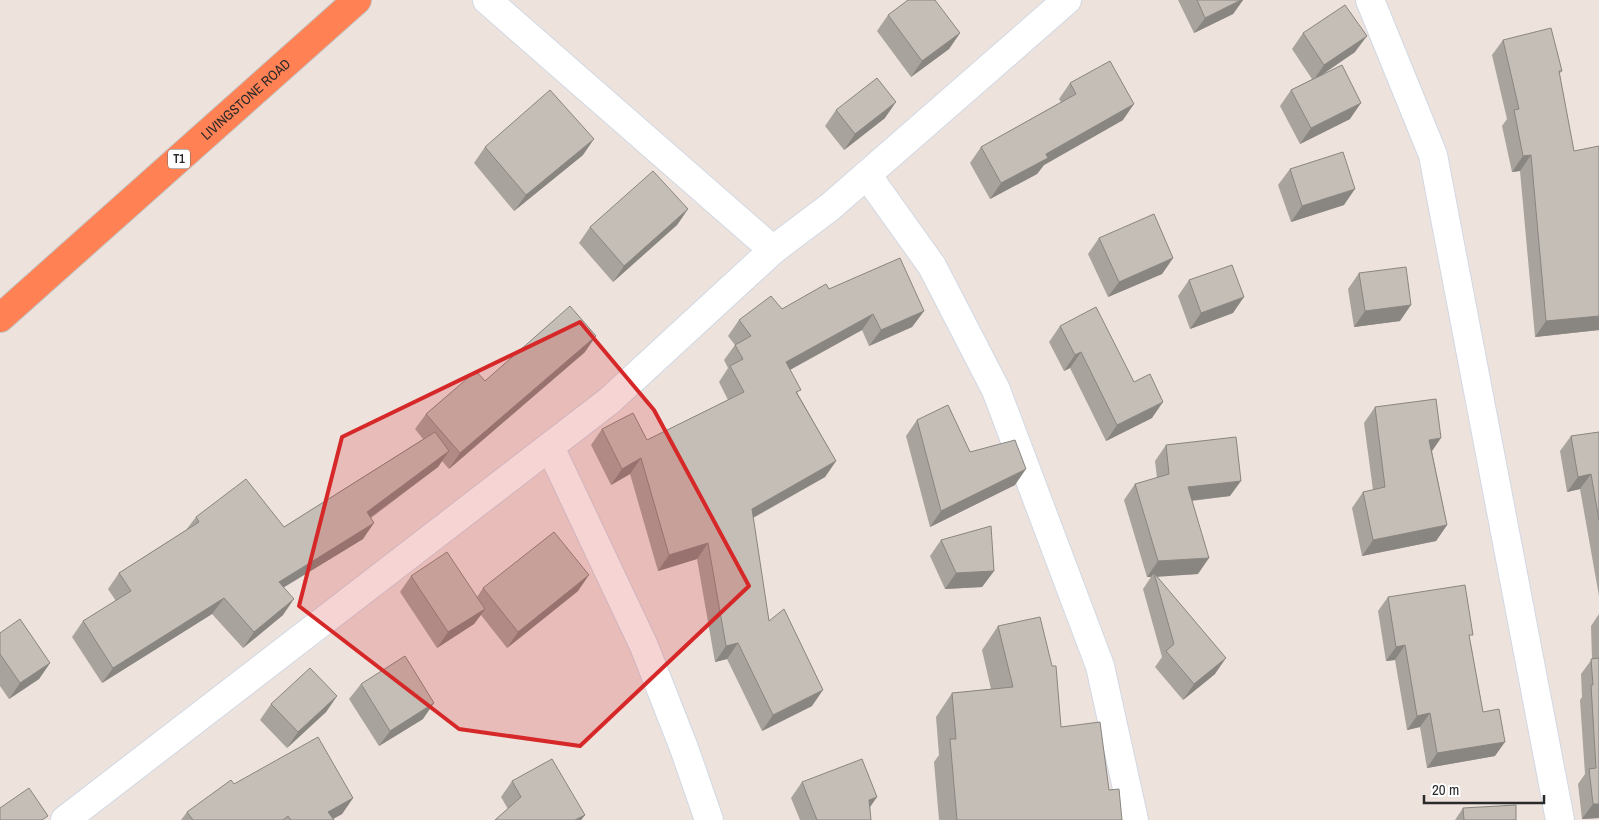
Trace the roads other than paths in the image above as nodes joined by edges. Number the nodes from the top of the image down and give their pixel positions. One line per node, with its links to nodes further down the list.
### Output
1 (357, 0): 7 (highway, LIVINGSTONE ROAD / T1)
2 (488, 0): 6 (street)
3 (1067, 0): 5 (street)
4 (1370, 0): 12 (street)
5 (867, 175): 6 (street); 11 (street)
6 (772, 250): 8 (street)
7 (0, 318)
8 (550, 447): 9 (street); 10 (street)
9 (65, 820)
10 (708, 820)
11 (1134, 820)
12 (1560, 820)

